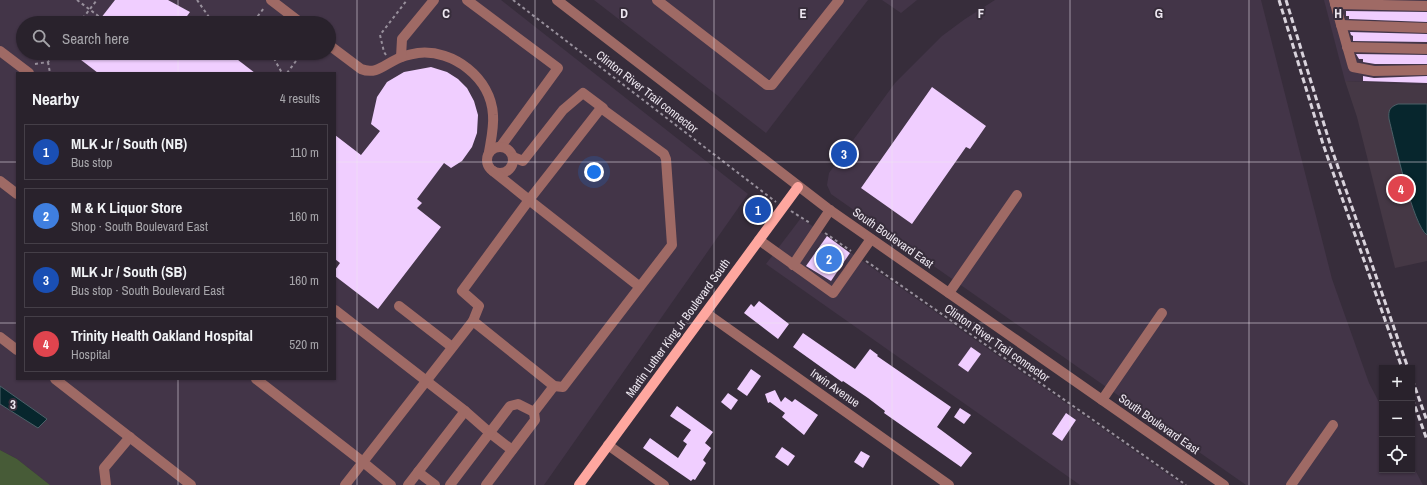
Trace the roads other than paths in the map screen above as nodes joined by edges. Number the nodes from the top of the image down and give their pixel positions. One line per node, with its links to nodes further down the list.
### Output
1 (434, 0): 16 (street)
2 (467, 0): 20 (street)
3 (557, 0): 25 (street, South Boulevard East)
4 (657, 0): 5 (street)
5 (839, 0)
6 (269, 2): 9 (street)
7 (1334, 2): 8 (street); 10 (street)
8 (1427, 6)
9 (290, 16)
10 (1341, 25): 11 (street); 12 (street)
11 (1427, 28)
12 (1347, 47): 13 (street); 18 (street)
13 (1427, 49)
14 (336, 50): 16 (street)
15 (0, 51): 17 (street)
16 (401, 58): 21 (street)
17 (30, 69)
18 (1427, 70)
19 (603, 108): 22 (street); 28 (street); 33 (street)
20 (500, 146): 21 (street); 22 (street)
21 (489, 152): 23 (street)
22 (513, 157): 23 (street)
23 (493, 171): 28 (street)
24 (0, 181): 26 (street)
25 (798, 187): 29 (street, South Boulevard East); 31 (main road, Martin Luther King Jr Boulevard South)
26 (16, 193)
27 (1017, 195): 34 (street)
28 (529, 200): 33 (street); 39 (street)
29 (830, 210): 30 (street, South Boulevard East); 32 (street)
30 (871, 238): 32 (street); 34 (street, South Boulevard East)
31 (759, 240): 32 (street); 37 (main road, Martin Luther King Jr Boulevard South)
32 (793, 265)
33 (640, 287): 46 (street)
34 (949, 293): 47 (street, South Boulevard East)
35 (399, 306): 41 (street)
36 (336, 311): 45 (street)
37 (706, 313): 53 (main road, Martin Luther King Jr Boulevard South); 67 (street, Irwin Avenue)
38 (1162, 313): 47 (street)
39 (473, 322): 41 (street); 46 (street)
40 (0, 337): 42 (street)
41 (452, 347): 45 (street)
42 (16, 349)
43 (55, 380): 52 (street)
44 (257, 380): 55 (street)
45 (426, 381): 48 (street); 55 (street)
46 (554, 386): 49 (street)
47 (1102, 400): 68 (street, South Boulevard East)
48 (465, 411): 51 (street); 56 (street)
49 (534, 412): 51 (street); 54 (street)
50 (1334, 425): 69 (street)
51 (490, 433): 54 (street); 63 (street)
52 (130, 437): 57 (street); 58 (street)
53 (608, 445): 65 (main road, Martin Luther King Jr Boulevard South); 66 (street)
54 (512, 450): 64 (street)
55 (363, 462): 59 (street); 60 (street)
56 (418, 472): 61 (street); 62 (street)
57 (106, 485)
58 (191, 485)
59 (345, 485)
60 (391, 485)
61 (408, 485)
62 (435, 485)
63 (450, 485)
64 (486, 485)
65 (579, 485)
66 (664, 485)
67 (949, 485)
68 (1224, 485)
69 (1291, 485)

